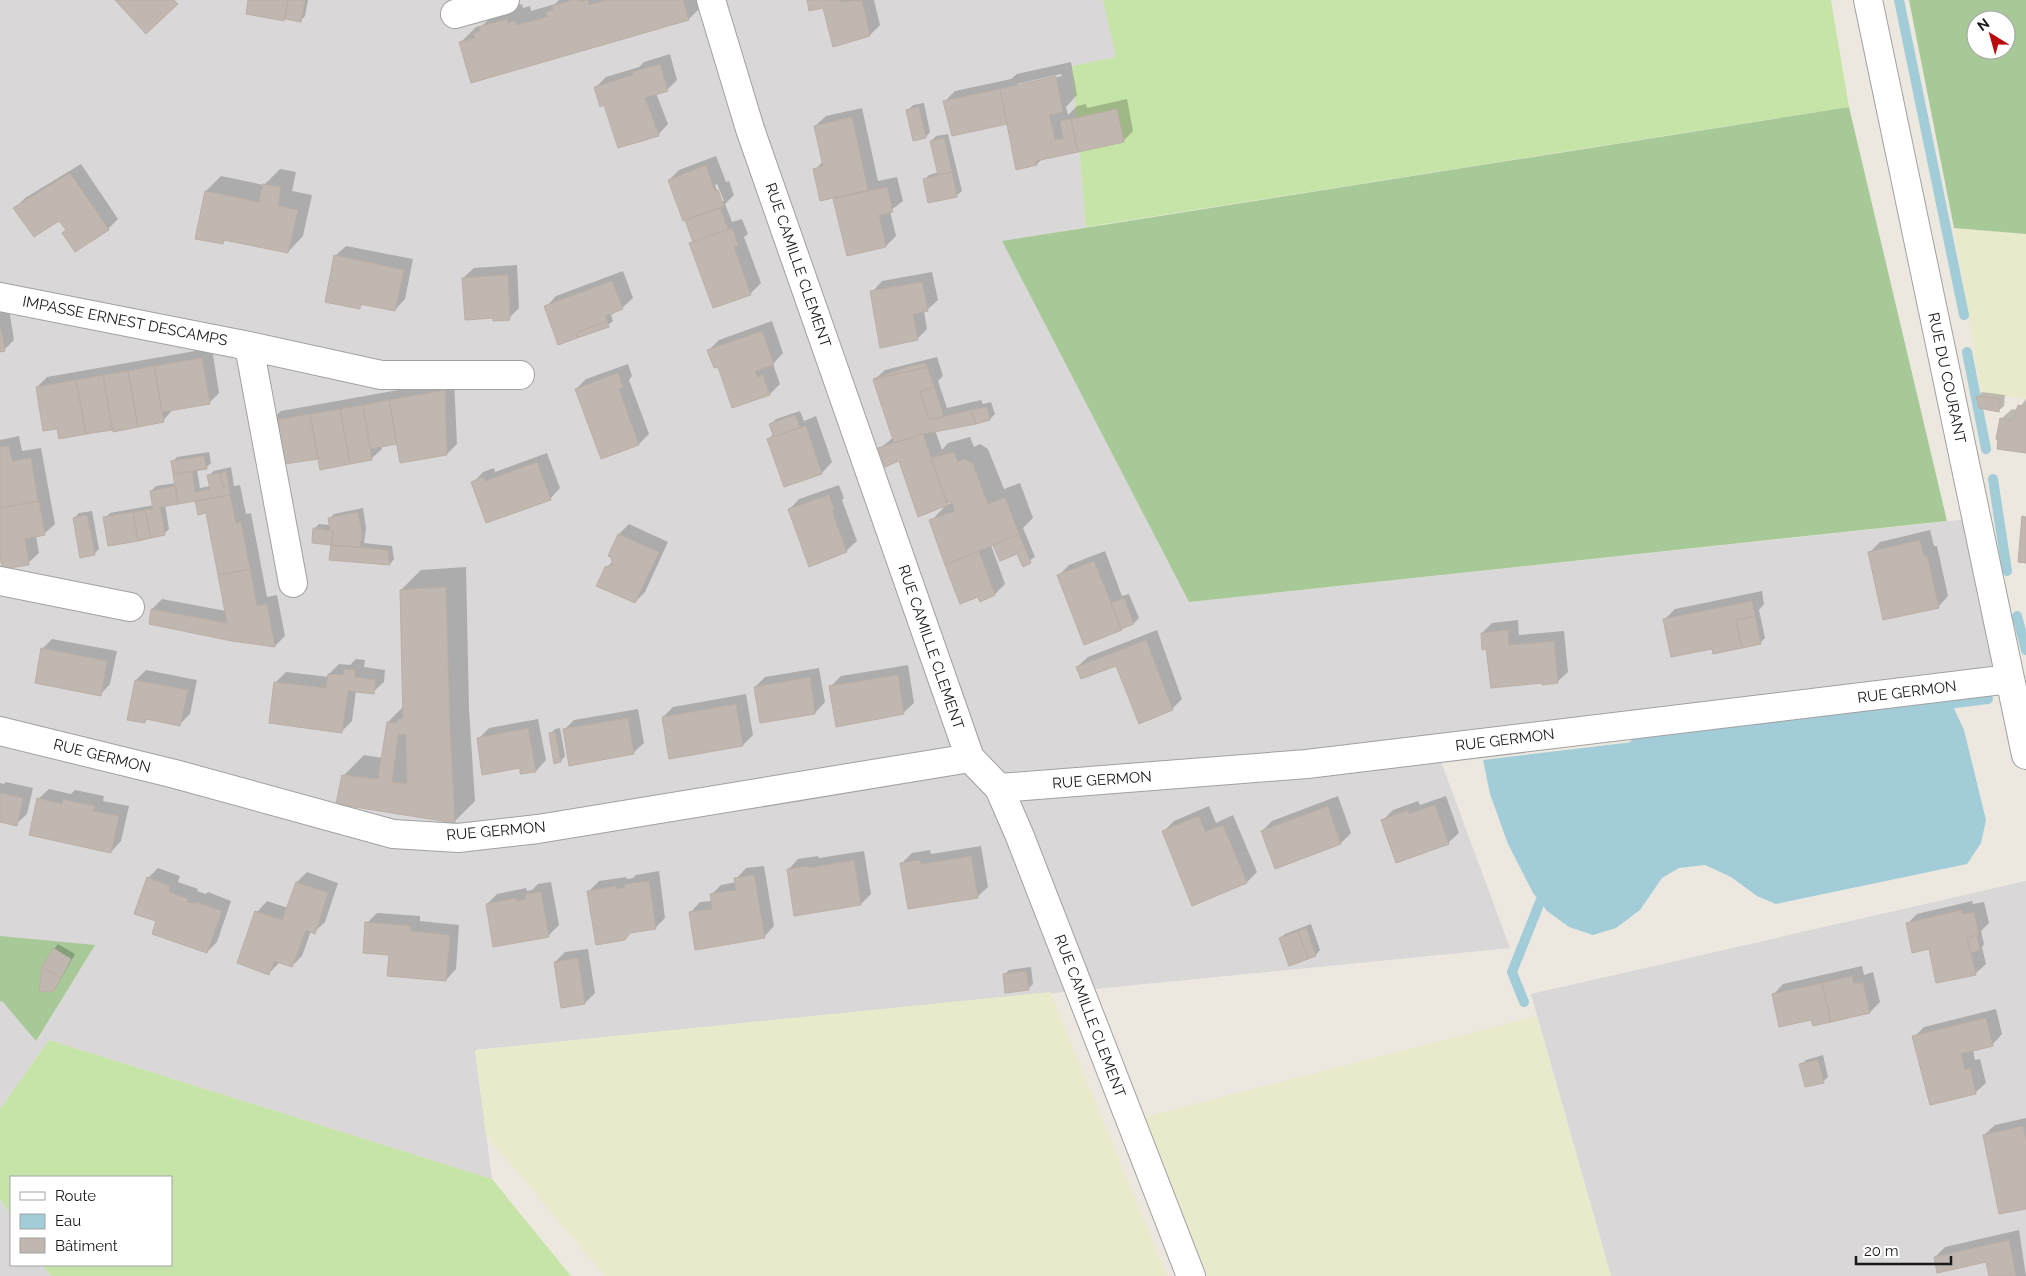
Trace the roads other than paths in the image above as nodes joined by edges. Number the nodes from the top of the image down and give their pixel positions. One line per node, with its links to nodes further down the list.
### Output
1 (506, 0): 4 (street)
2 (711, 0): 14 (street, RUE CAMILLE CLEMENT)
3 (1868, 0): 11 (street, RUE DU COURANT)
4 (455, 14)
5 (0, 297): 6 (street, IMPASSE ERNEST DESCAMPS)
6 (250, 346): 7 (street, IMPASSE ERNEST DESCAMPS); 9 (street, IMPASSE ERNEST DESCAMPS)
7 (520, 375)
8 (0, 581): 10 (street)
9 (293, 583)
10 (130, 607)
11 (2010, 679): 13 (street, RUE DU COURANT); 15 (street, RUE GERMON)
12 (0, 730): 14 (street, RUE GERMON)
13 (2026, 755)
14 (970, 758): 15 (street, RUE CAMILLE CLEMENT)
15 (999, 788): 16 (street, RUE CAMILLE CLEMENT)
16 (1191, 1276)

